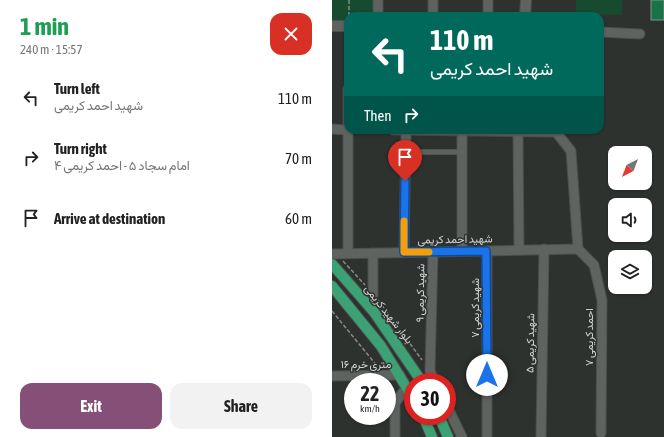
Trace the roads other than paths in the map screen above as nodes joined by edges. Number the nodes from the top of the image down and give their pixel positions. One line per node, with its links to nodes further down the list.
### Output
1 (378, 0): 5 (street)
2 (433, 0): 6 (street)
3 (488, 0): 7 (street)
4 (526, 0): 8 (main road)
5 (378, 12)
6 (433, 12)
7 (488, 12)
8 (525, 12)
9 (332, 26): 10 (main road)
10 (344, 26)
11 (604, 32): 12 (street)
12 (640, 34)
13 (332, 129): 14 (street)
14 (344, 130)
15 (348, 134): 29 (street)
16 (406, 134): 20 (street)
17 (462, 134): 21 (street)
18 (518, 134): 24 (street)
19 (558, 134): 23 (street)
20 (405, 152): 21 (lane); 27 (street)
21 (462, 152): 25 (street)
22 (544, 249): 23 (street, شهید احمد کریمی); 24 (street, شهید احمد کریمی); 50 (street, شهید کریمی ۵)
23 (578, 249): 44 (street, احمد کریمی ۷)
24 (519, 250): 26 (street, شهید احمد کریمی)
25 (462, 251): 26 (street, شهید احمد کریمی); 28 (street, شهید احمد کریمی)
26 (486, 251): 49 (street, شهید کریمی ۷)
27 (404, 252): 28 (street, شهید احمد کریمی); 30 (street, شهید احمد کریمی)
28 (433, 252): 35 (street, شهید کریمی ۹)
29 (348, 253): 30 (street, شهید احمد کریمی); 31 (street, شهید احمد کریمی)
30 (373, 253): 34 (street)
31 (332, 254)
32 (332, 264): 36 (main road, بلوار شهید کریمی)
33 (332, 286): 37 (main road)
34 (373, 295)
35 (430, 371)
36 (416, 373)
37 (400, 375): 38 (street, ۱۶ متری خرم); 39 (main road)
38 (332, 376)
39 (404, 382)
40 (404, 391): 45 (street)
41 (427, 425): 46 (main road)
42 (443, 425): 47 (main road)
43 (456, 425): 48 (street)
44 (601, 433)
45 (395, 437)
46 (432, 437)
47 (448, 437)
48 (462, 437)
49 (487, 437)
50 (541, 437)

